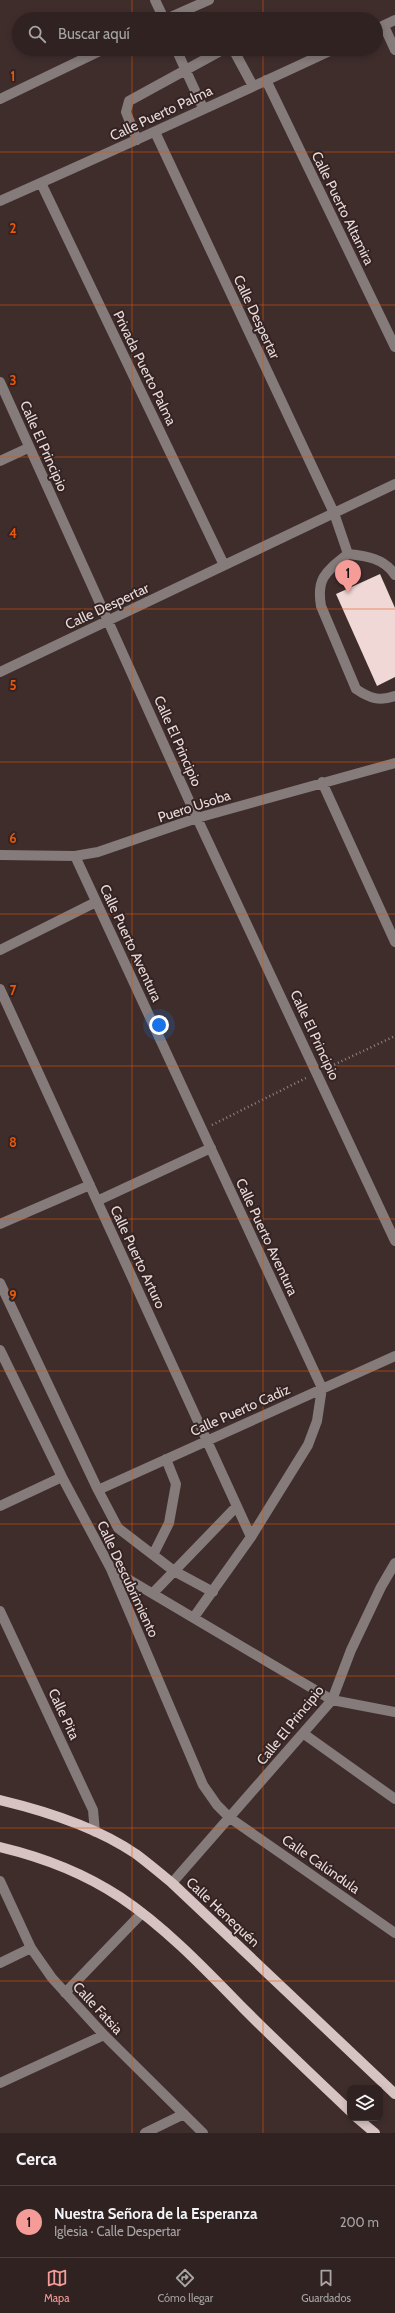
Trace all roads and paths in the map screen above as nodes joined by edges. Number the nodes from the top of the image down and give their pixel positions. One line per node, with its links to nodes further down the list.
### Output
1 (155, 0): 3 (street)
2 (209, 0): 4 (street)
3 (161, 12)
4 (181, 12)
5 (395, 20): 6 (street)
6 (383, 26)
7 (383, 32): 8 (street)
8 (395, 50)
9 (89, 56): 17 (street)
10 (179, 56): 14 (street)
11 (212, 56): 14 (street)
12 (237, 56): 16 (street)
13 (319, 56): 15 (street, Calle Puerto Palma)
14 (186, 71): 18 (street); 20 (street)
15 (266, 80): 16 (street, Calle Puerto Palma); 23 (street, Calle Puerto Altamira)
16 (253, 86): 18 (street, Calle Puerto Palma)
17 (0, 99)
18 (203, 108): 19 (street, Calle Puerto Palma)
19 (155, 132): 20 (street, Calle Puerto Palma); 28 (street, Calle Despertar)
20 (137, 140): 21 (street, Calle Puerto Palma)
21 (41, 182): 22 (street, Calle Puerto Palma); 30 (street, Privada Puerto Palma)
22 (0, 201)
23 (395, 347)
24 (0, 382): 25 (street, Calle El Principio)
25 (28, 448): 26 (street); 32 (street, Calle El Principio)
26 (0, 461)
27 (395, 484): 28 (street, Calle Despertar)
28 (334, 513): 29 (street); 30 (street, Calle Despertar)
29 (348, 554): 31 (street); 34 (street)
30 (224, 565): 32 (street, Calle Despertar)
31 (395, 575)
32 (108, 620): 33 (street, Calle Despertar); 37 (street, Calle El Principio)
33 (0, 672)
34 (395, 696)
35 (395, 763): 36 (street, Puero Usoba)
36 (322, 782): 37 (street, Puero Usoba); 41 (street)
37 (197, 818): 39 (street, Puero Usoba); 45 (street, Calle El Principio)
38 (0, 855): 39 (street, Puero Usoba)
39 (75, 856): 40 (street, Calle Puerto Aventura)
40 (96, 902): 42 (street); 46 (street, Calle Puerto Aventura)
41 (395, 942)
42 (0, 950)
43 (0, 989): 48 (street, Calle Puerto Arturo)
44 (395, 1036): 45 (path)
45 (317, 1073): 46 (path); 51 (street, Calle El Principio)
46 (202, 1130): 47 (street, Calle Puerto Aventura)
47 (211, 1148): 49 (street); 55 (street, Calle Puerto Aventura)
48 (90, 1185): 49 (street, Calle Puerto Arturo); 50 (street)
49 (97, 1201): 56 (street, Calle Puerto Arturo)
50 (0, 1224)
51 (395, 1241)
52 (0, 1283): 59 (street)
53 (0, 1350): 58 (street, Calle Descubrimiento)
54 (395, 1356): 55 (street, Calle Puerto Cadiz)
55 (322, 1388): 56 (street, Calle Puerto Cadiz); 62 (street)
56 (206, 1440): 57 (street, Calle Puerto Cadiz); 61 (street, Calle Puerto Arturo)
57 (166, 1458): 59 (street, Calle Puerto Cadiz); 63 (street)
58 (62, 1477): 60 (street); 65 (street, Calle Descubrimiento)
59 (98, 1490): 63 (street)
60 (0, 1506)
61 (237, 1506): 62 (street, Calle Puerto Arturo); 66 (street)
62 (251, 1537): 67 (street)
63 (154, 1555): 66 (street)
64 (395, 1563): 71 (street, Calle El Principio)
65 (111, 1568): 68 (street); 76 (street, Calle Descubrimiento)
66 (174, 1571): 67 (street); 68 (street)
67 (213, 1592): 70 (street)
68 (153, 1593): 70 (street)
69 (0, 1611): 77 (street, Calle Pita)
70 (194, 1617): 71 (street)
71 (332, 1700): 72 (street); 73 (street, Calle El Principio)
72 (392, 1710)
73 (304, 1734): 74 (street); 76 (street, Calle El Principio)
74 (395, 1799)
75 (0, 1800): 77 (main road, Calle Henequén)
76 (230, 1818): 80 (street, Calle El Principio); 82 (street, Calle Calúndula)
77 (95, 1832): 80 (main road, Calle Henequén)
78 (0, 1847): 81 (main road)
79 (0, 1881): 83 (street, Calle Fatsia)
80 (172, 1883): 88 (main road, Calle Henequén)
81 (142, 1913): 85 (street); 89 (main road)
82 (395, 1933)
83 (31, 1948): 84 (street); 85 (street, Calle Fatsia)
84 (0, 1963)
85 (65, 1993): 86 (street, Calle Fatsia)
86 (104, 2035): 87 (street); 90 (street, Calle Fatsia)
87 (0, 2083)
88 (395, 2094)
89 (347, 2108)
90 (184, 2114): 92 (street); 93 (street, Calle Fatsia)
91 (361, 2121): 94 (main road)
92 (145, 2133)
93 (203, 2133)
94 (375, 2133)

